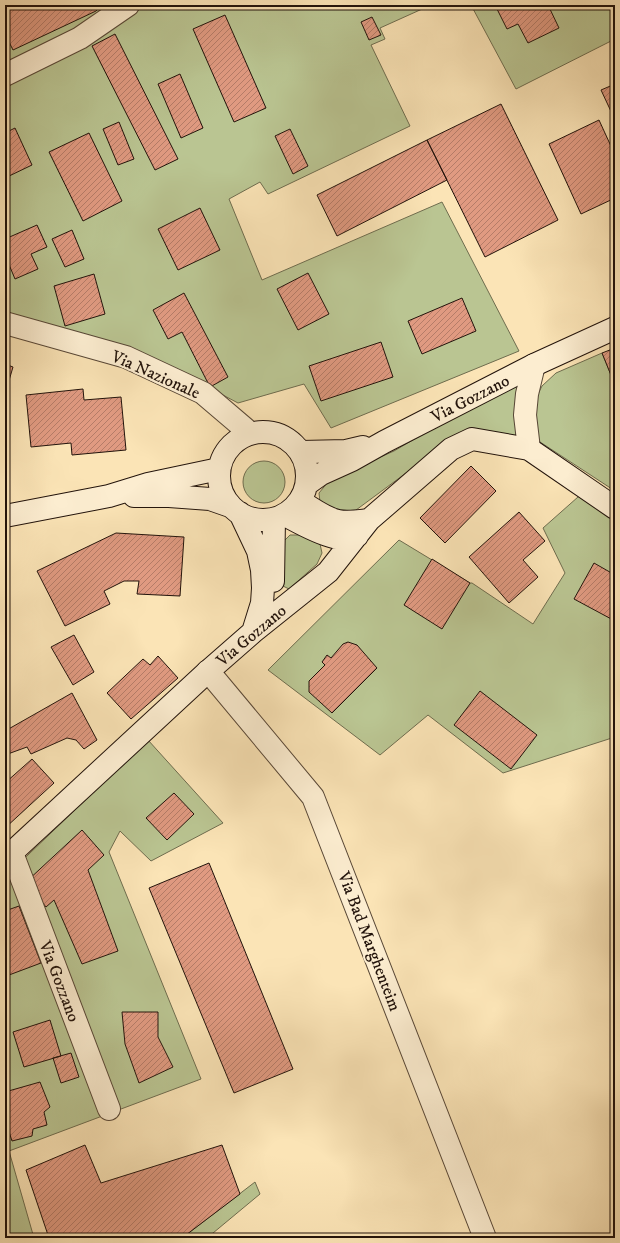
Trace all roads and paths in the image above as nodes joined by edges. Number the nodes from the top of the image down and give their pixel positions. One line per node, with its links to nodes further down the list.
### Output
1 (128, 5): 2 (street)
2 (5, 74)
3 (5, 323): 6 (street, Via Nazionale)
4 (615, 328): 5 (street, Via Gozzano)
5 (534, 365): 7 (street, Via Gozzano); 8 (street, Via Gozzano)
6 (250, 433): 9 (street); 10 (street)
7 (384, 442): 9 (street, Via Gozzano); 12 (street, Via Gozzano)
8 (529, 449): 13 (street); 16 (street, Via Gozzano)
9 (301, 452): 12 (street)
10 (219, 469): 11 (street); 14 (street)
11 (109, 496): 14 (street); 15 (street)
12 (291, 505): 14 (street); 16 (street); 17 (street)
13 (615, 508)
14 (235, 510): 17 (street)
15 (5, 516)
16 (363, 528): 17 (street, Via Gozzano)
17 (253, 632): 18 (street, Via Gozzano)
18 (208, 671): 19 (street, Via Gozzano); 21 (street, Via Bad Marghenteim)
19 (8, 856): 20 (street, Via Gozzano)
20 (109, 1109)
21 (485, 1238)

